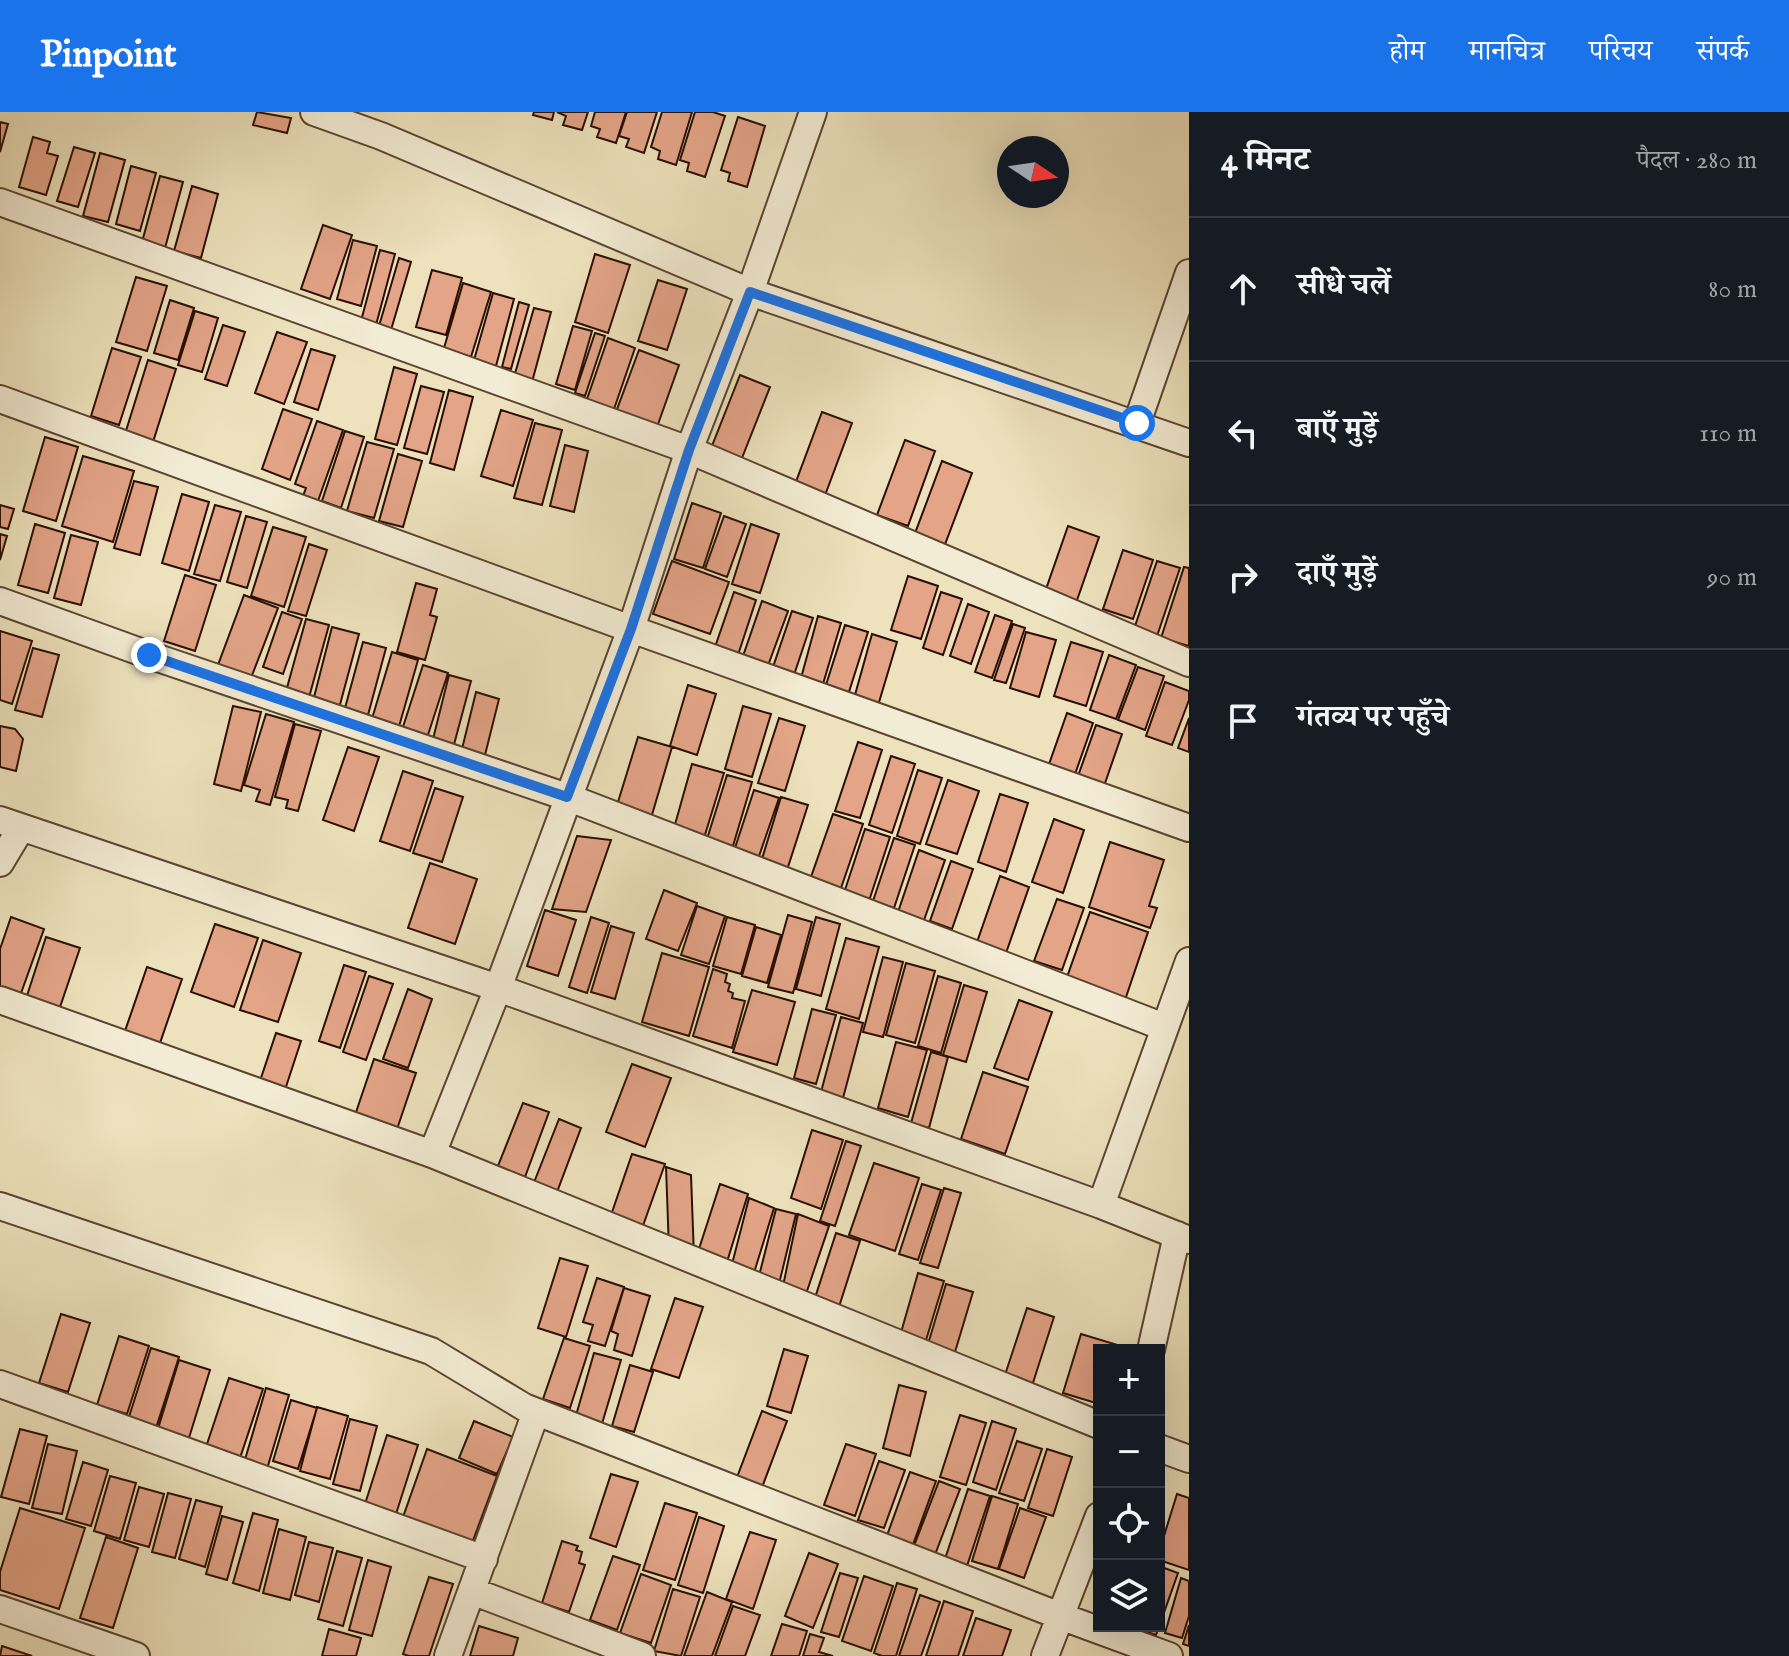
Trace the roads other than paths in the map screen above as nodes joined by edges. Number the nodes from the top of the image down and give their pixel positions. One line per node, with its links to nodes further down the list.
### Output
1 (314, 112): 5 (street)
2 (810, 113): 5 (street)
3 (0, 202): 9 (street)
4 (1189, 273): 7 (street)
5 (750, 292): 7 (street); 9 (street)
6 (0, 399): 11 (street)
7 (1137, 423): 8 (street)
8 (1189, 443)
9 (689, 450): 11 (street); 12 (street)
10 (0, 601): 13 (street)
11 (631, 629): 13 (street); 15 (street)
12 (1189, 663)
13 (567, 797): 18 (street); 20 (street)
14 (11, 824): 16 (street); 18 (street)
15 (1189, 828)
16 (0, 863)
17 (1189, 961): 20 (street)
18 (498, 988): 21 (street); 22 (street)
19 (0, 1000): 21 (street)
20 (1164, 1027): 22 (street)
21 (432, 1154): 28 (street)
22 (1101, 1205): 24 (street)
23 (0, 1206): 27 (street)
24 (1183, 1238): 25 (street)
25 (1153, 1344)
26 (0, 1384): 32 (street)
27 (536, 1412): 32 (street); 35 (street)
28 (1093, 1423)
29 (1165, 1450): 30 (street)
30 (1189, 1459)
31 (1093, 1531): 35 (street)
32 (484, 1559): 33 (street)
33 (472, 1591): 37 (street); 38 (street)
34 (0, 1609): 36 (street)
35 (1060, 1616): 39 (street); 40 (street)
36 (136, 1656)
37 (448, 1656)
38 (642, 1656)
39 (1045, 1656)
40 (1169, 1656)

